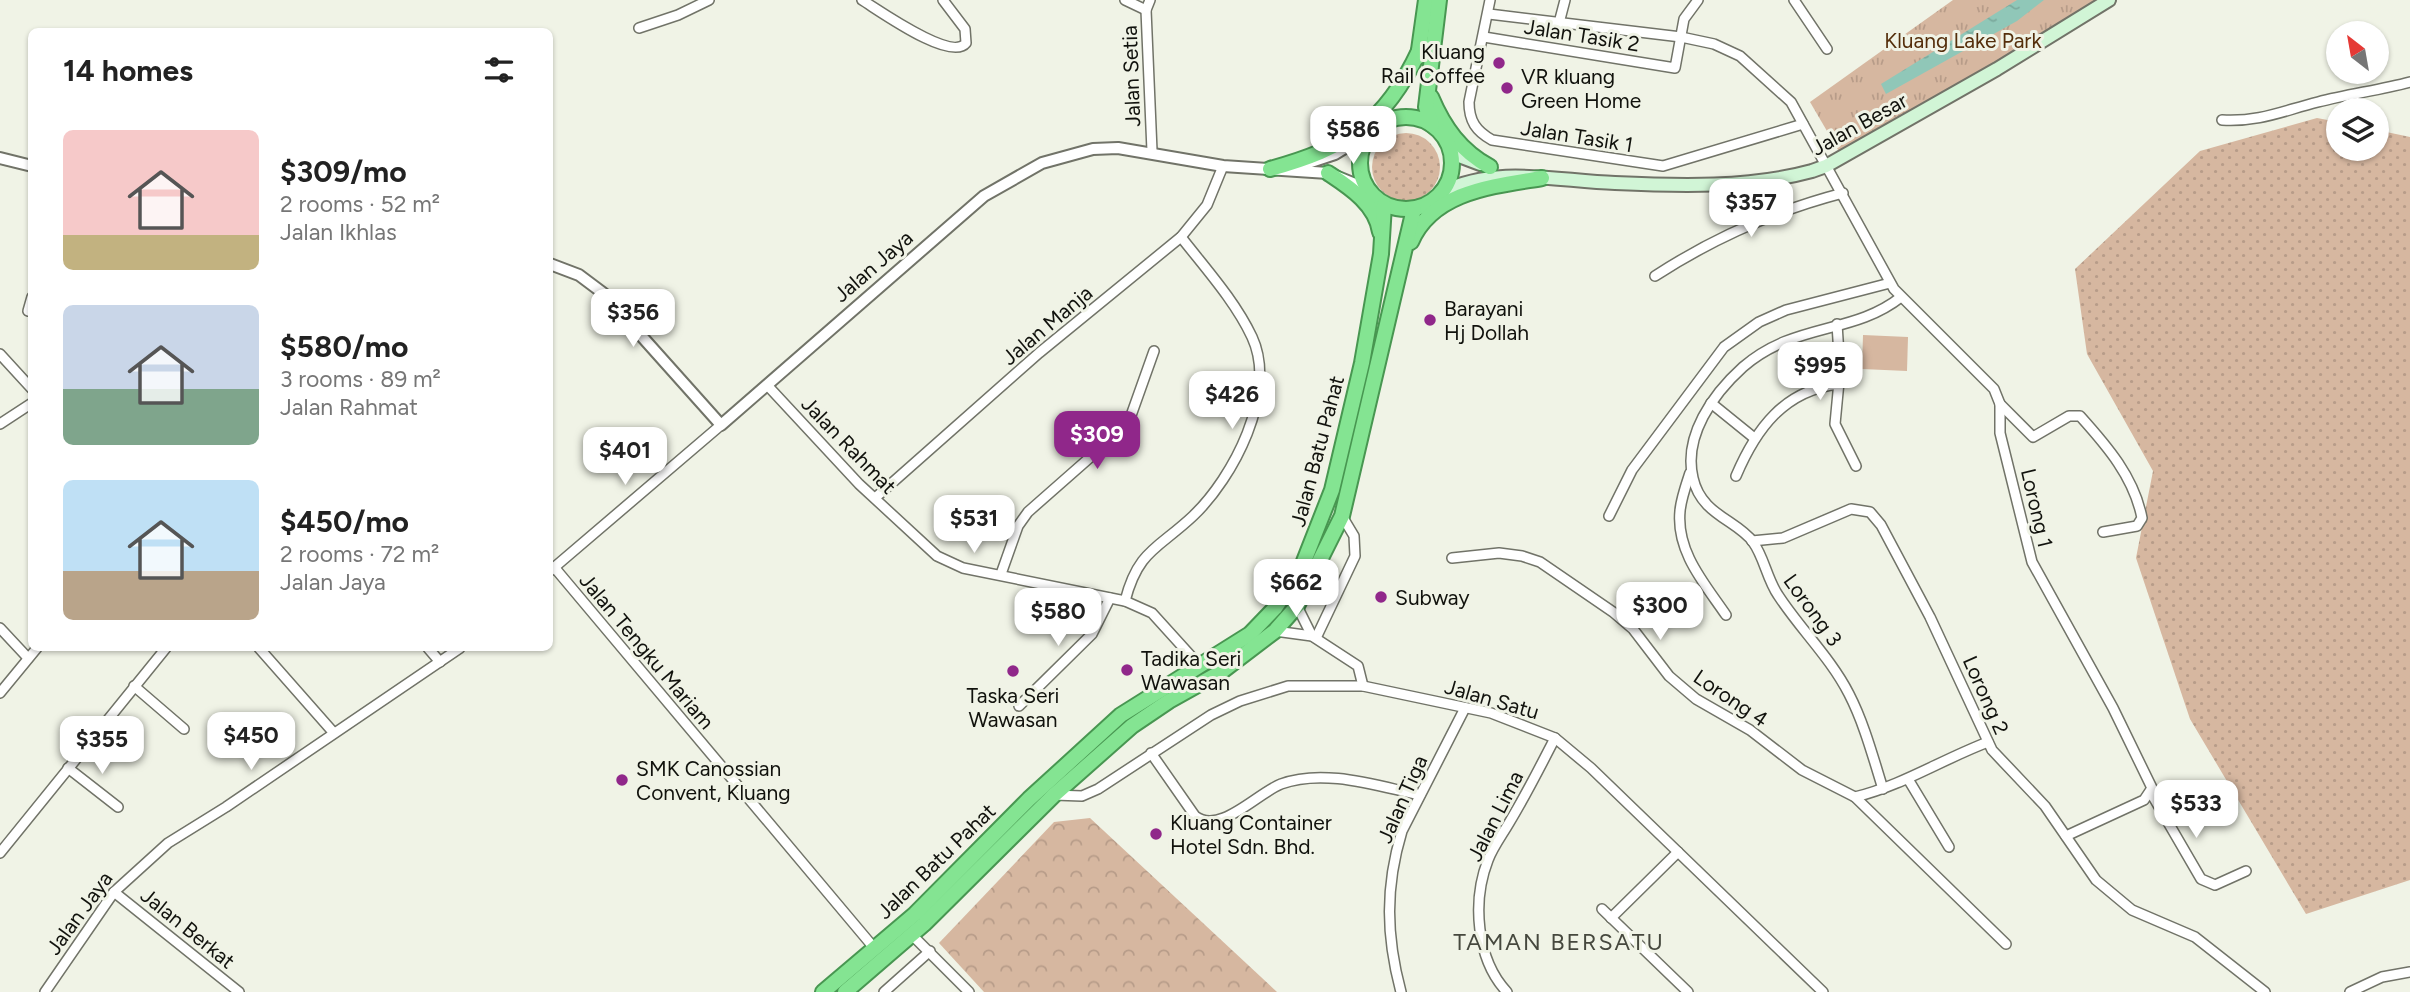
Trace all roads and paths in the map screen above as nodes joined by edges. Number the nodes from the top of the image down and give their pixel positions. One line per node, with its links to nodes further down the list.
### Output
1 (709, 0): 16 (street)
2 (862, 0): 3 (street)
3 (943, 0)
4 (1125, 0): 13 (street)
5 (1150, 0): 13 (street, Jalan Setia)
6 (1426, 0): 20 (highway)
7 (1439, 0): 22 (highway)
8 (1490, 0): 14 (street, Jalan Tasik 1)
9 (1565, 0): 15 (street)
10 (1698, 0): 18 (street)
11 (1794, 0): 19 (street)
12 (2109, 0): 33 (main road, Jalan Besar)
13 (1146, 10): 28 (street, Jalan Setia)
14 (1489, 14): 15 (street, Lorong 1); 17 (street, Jalan Tasik 1)
15 (1559, 23): 18 (street, Lorong 1)
16 (639, 28)
17 (1484, 37): 18 (street, Jalan Tasik 2); 25 (street, Jalan Tasik 1)
18 (1681, 37): 25 (street, Lorong 1)
19 (1827, 49)
20 (1419, 51): 24 (highway); 35 (highway)
21 (2410, 82): 23 (street)
22 (1428, 89): 26 (highway); 34 (highway)
23 (2222, 120)
24 (1384, 122): 26 (highway); 27 (highway)
25 (1803, 124): 33 (street, Lorong 1)
26 (1432, 125): 29 (highway)
27 (1371, 132): 36 (street, Jalan Jaya); 40 (highway)
28 (1152, 151): 32 (street, Jalan Jaya); 57 (street, Jalan Jaya)
29 (1451, 153): 34 (main road, Jalan Besar); 41 (highway)
30 (0, 158): 31 (street)
31 (28, 165)
32 (1223, 166): 35 (street, Jalan Jaya); 45 (street, Jalan Manja)
33 (1826, 166): 39 (main road, Jalan Besar); 42 (street, Lorong 1)
34 (1490, 167): 38 (main road, Jalan Besar)
35 (1270, 169): 36 (street, Jalan Jaya)
36 (1286, 169): 37 (street, Jalan Jaya)
37 (1328, 173): 40 (street, Jalan Jaya); 46 (highway)
38 (1514, 175): 39 (main road, Jalan Besar); 41 (main road, Jalan Besar)
39 (1542, 178): 48 (highway)
40 (1367, 189): 43 (highway)
41 (1442, 192): 44 (highway)
42 (1843, 194): 49 (street); 50 (street, Lorong 1)
43 (1384, 205): 44 (highway); 46 (highway, Jalan Batu Pahat)
44 (1414, 209): 48 (highway, Jalan Batu Pahat)
45 (1181, 237): 67 (street, Jalan Manja); 77 (street)
46 (1381, 254): 90 (highway, Jalan Batu Pahat)
47 (553, 265): 62 (street)
48 (1399, 270): 68 (highway, Jalan Batu Pahat)
49 (1655, 276)
50 (1890, 283): 51 (street, Lorong 1); 69 (street)
51 (1901, 297): 52 (street); 59 (street, Lorong 1)
52 (1837, 324): 55 (street); 58 (street)
53 (1154, 351): 75 (street)
54 (0, 354): 56 (street)
55 (1839, 384): 63 (street); 64 (street)
56 (28, 385)
57 (767, 385): 62 (street, Jalan Jaya); 67 (street, Jalan Rahmat)
58 (1711, 402): 63 (street); 65 (street)
59 (2000, 404): 70 (street); 104 (street, Lorong 1)
60 (28, 406): 61 (street)
61 (0, 424)
62 (721, 425): 73 (street, Jalan Jaya)
63 (1754, 437): 66 (street)
64 (1856, 466)
65 (1691, 469): 71 (street, Lorong 3); 79 (street)
66 (1735, 476)
67 (875, 498): 75 (street, Jalan Rahmat)
68 (1342, 516): 78 (highway, Jalan Batu Pahat); 82 (street)
69 (1609, 516)
70 (2103, 532)
71 (1752, 541): 99 (street, Lorong 2); 103 (street, Lorong 3)
72 (1452, 558): 107 (street, Lorong 4)
73 (553, 568)
74 (553, 570): 119 (street, Jalan Tengku Mariam)
75 (1001, 574): 76 (street, Jalan Rahmat)
76 (1110, 598): 77 (street, Jalan Rahmat); 94 (street)
77 (1125, 601): 90 (street, Jalan Rahmat)
78 (1297, 606): 81 (highway, Jalan Batu Pahat); 82 (street)
79 (1726, 615)
80 (0, 628): 88 (street)
81 (1275, 631): 82 (street); 105 (highway, Jalan Batu Pahat)
82 (1314, 637): 92 (street)
83 (34, 651): 88 (street)
84 (163, 651): 91 (street)
85 (262, 651): 97 (street)
86 (431, 651): 89 (street)
87 (456, 651): 89 (street, Jalan Jaya)
88 (28, 658): 93 (street)
89 (440, 662): 97 (street, Jalan Jaya)
90 (1200, 666): 119 (highway, Jalan Batu Pahat)
91 (134, 686): 96 (street); 101 (street)
92 (1363, 686): 95 (street, Jalan Satu); 100 (street, Jalan Satu)
93 (0, 693)
94 (1019, 706)
95 (1465, 708): 98 (street, Jalan Satu); 106 (street, Jalan Tiga)
96 (184, 729)
97 (333, 732): 114 (street, Jalan Jaya)
98 (1555, 738): 111 (street, Jalan Satu); 129 (street, Jalan Lima)
99 (1988, 742): 102 (street); 109 (street, Lorong 2)
100 (1151, 753): 105 (street, Jalan Satu); 106 (street)
101 (68, 768): 108 (street); 112 (street)
102 (1908, 779): 103 (street); 110 (street)
103 (1883, 789): 107 (street)
104 (2151, 793): 109 (street); 113 (street, Lorong 1)
105 (1054, 795): 117 (highway, Jalan Batu Pahat)
106 (1420, 795): 128 (street, Jalan Tiga)
107 (1855, 797): 118 (street, Lorong 4)
108 (118, 807)
109 (2066, 836): 132 (street, Lorong 2)
110 (1949, 847)
111 (1678, 852): 116 (street); 131 (street, Jalan Satu)
112 (0, 853)
113 (2246, 871)
114 (114, 892): 122 (street, Jalan Jaya); 123 (street, Jalan Berkat)
115 (1602, 909): 116 (street)
116 (1611, 918): 130 (street)
117 (912, 935): 120 (street); 125 (highway, Jalan Batu Pahat)
118 (2006, 944)
119 (875, 949): 124 (highway, Jalan Batu Pahat)
120 (930, 951): 126 (street); 127 (street)
121 (2410, 972): 133 (street)
122 (45, 992)
123 (239, 992)
124 (823, 992)
125 (845, 992)
126 (884, 992)
127 (969, 992)
128 (1401, 992)
129 (1507, 992)
130 (1688, 992)
131 (1823, 992)
132 (2265, 992)
133 (2350, 992)

